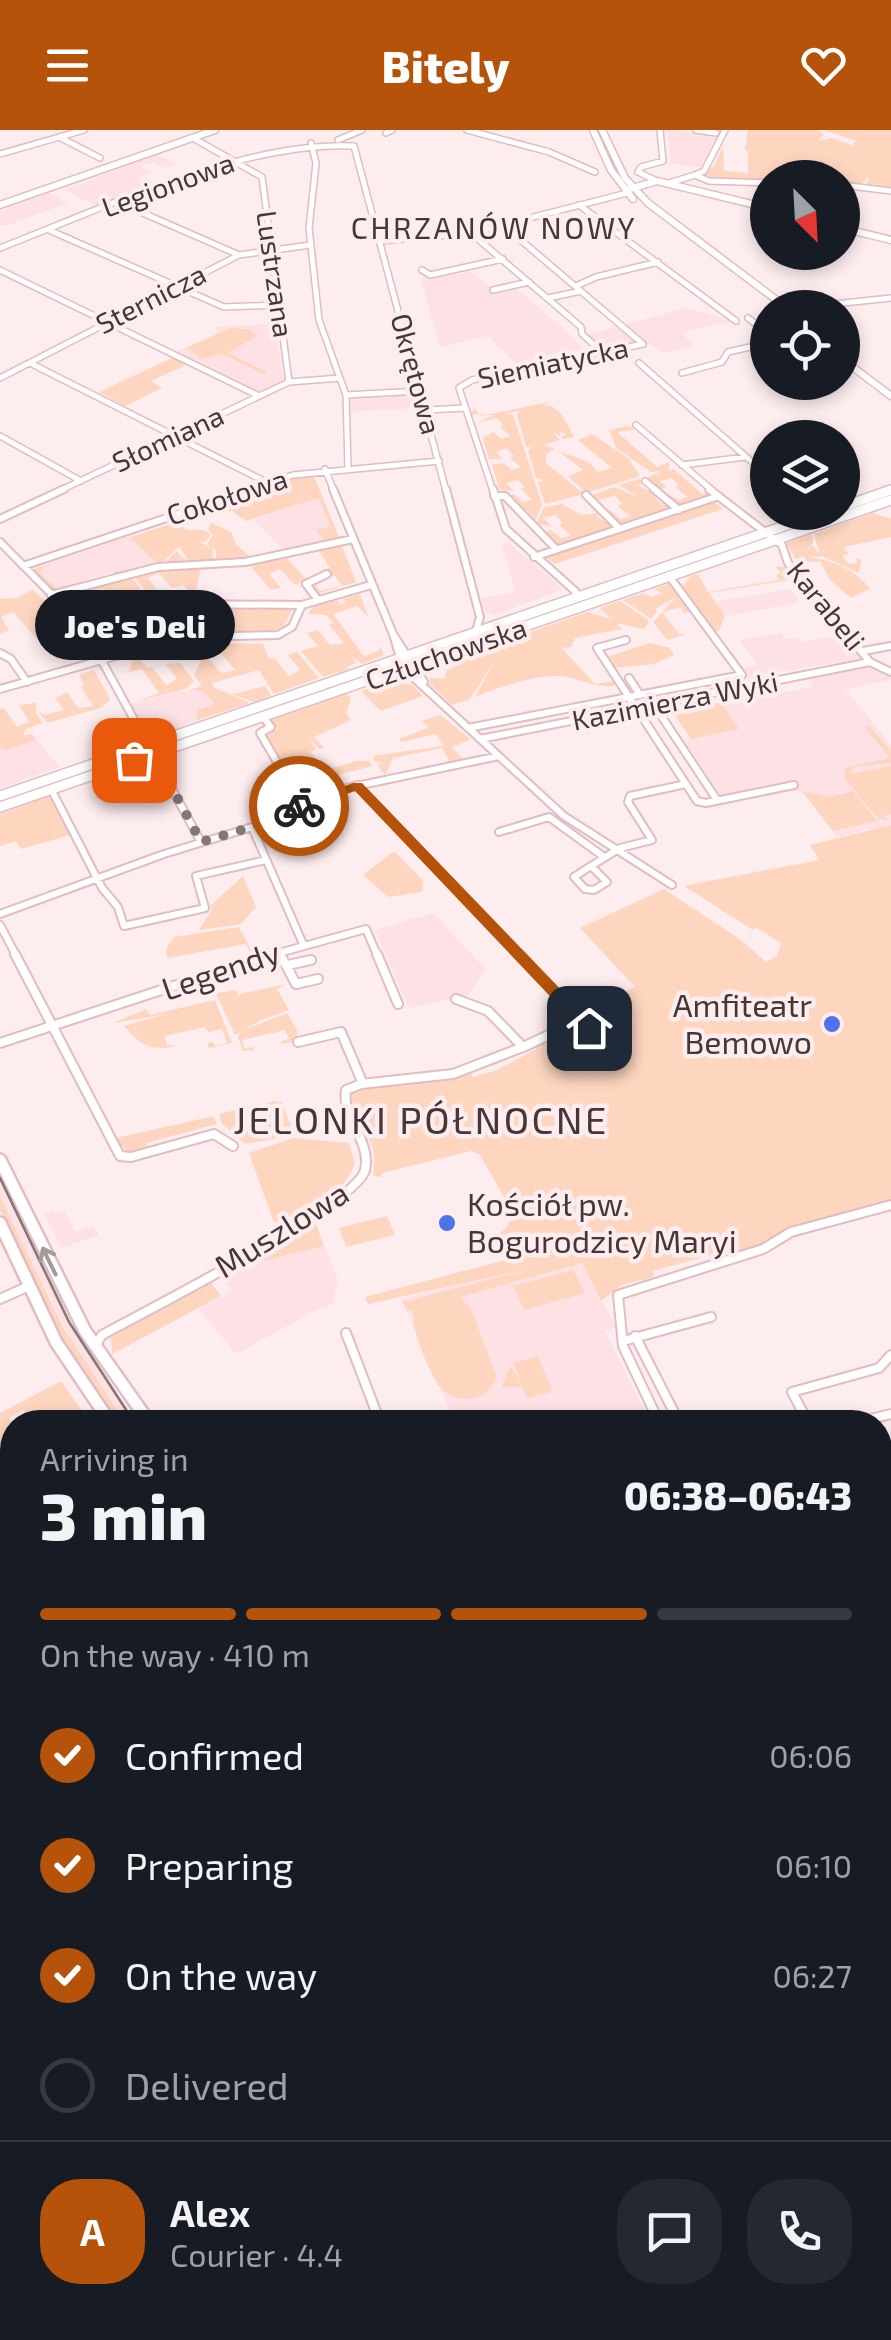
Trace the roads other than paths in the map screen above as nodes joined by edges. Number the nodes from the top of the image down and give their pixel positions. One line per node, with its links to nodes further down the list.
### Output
1 (84, 130): 12 (street)
2 (215, 130): 11 (main road)
3 (362, 130): 13 (street)
4 (468, 130): 18 (street)
5 (593, 130): 23 (main road)
6 (602, 130): 23 (main road)
7 (660, 130): 20 (street)
8 (696, 130): 10 (street)
9 (724, 130): 19 (street)
10 (716, 132)
11 (200, 135): 17 (street, Lustrzana); 25 (main road); 25 (main road)
12 (59, 137): 15 (street); 16 (street)
13 (338, 142): 14 (street, Legionowa); 34 (street, Okrętowa)
14 (311, 143): 17 (street, Legionowa); 35 (street)
15 (0, 154)
16 (100, 158)
17 (234, 160): 26 (street, Legionowa); 37 (street, Lustrzana)
18 (595, 172)
19 (695, 175): 20 (street); 21 (street)
20 (664, 182): 23 (main road); 28 (main road)
21 (750, 183)
22 (860, 187): 24 (street)
23 (630, 190): 27 (street); 47 (main road); 48 (main road)
24 (891, 191)
25 (0, 202)
26 (120, 203): 30 (street, Legionowa); 38 (street)
27 (578, 204): 29 (street); 40 (street)
28 (750, 204)
29 (503, 224): 34 (street); 45 (street)
30 (49, 230): 36 (street, Legionowa); 44 (street)
31 (860, 232): 33 (main road)
32 (480, 240): 39 (street)
33 (891, 240)
34 (382, 242): 66 (street, Okrętowa)
35 (310, 244): 37 (street, Sternicza); 63 (street)
36 (0, 248)
37 (272, 250): 38 (street, Sternicza); 52 (street, Lustrzana)
38 (239, 255): 44 (street, Sternicza)
39 (503, 260): 42 (street); 43 (street)
40 (658, 262): 45 (street); 53 (street)
41 (0, 270): 54 (street)
42 (422, 270)
43 (529, 282): 46 (street); 49 (street)
44 (174, 288): 52 (street); 54 (street, Sternicza)
45 (578, 288): 49 (street); 56 (street, Siemiatycka)
46 (493, 290)
47 (751, 290)
48 (763, 290)
49 (548, 298): 56 (street)
50 (891, 298): 51 (street)
51 (860, 301)
52 (278, 305): 64 (street, Lustrzana)
53 (736, 321)
54 (107, 322): 57 (street, Sternicza); 68 (street)
55 (750, 346): 60 (street)
56 (602, 351): 70 (street, Siemiatycka)
57 (30, 362): 62 (street, Sternicza); 74 (street)
58 (639, 363): 75 (street)
59 (860, 364): 65 (main road)
60 (682, 372)
61 (860, 373): 69 (main road)
62 (0, 378)
63 (340, 378): 64 (street, Słomiana); 67 (street)
64 (289, 382): 68 (street, Słomiana)
65 (891, 387)
66 (420, 391): 67 (street); 71 (street, Okrętowa)
67 (346, 395): 79 (street)
68 (259, 396): 74 (street, Słomiana)
69 (891, 396)
70 (465, 408): 71 (street); 86 (street, Siemiatycka)
71 (426, 410): 76 (street, Okrętowa)
72 (636, 426): 78 (street)
73 (0, 436): 81 (street)
74 (176, 436): 81 (street, Słomiana); 83 (street)
75 (745, 457): 77 (street); 78 (street)
76 (439, 461): 79 (street, Cokołowa); 109 (street, Okrętowa)
77 (750, 461)
78 (682, 465): 87 (street)
79 (348, 467): 80 (street, Cokołowa)
80 (325, 470): 83 (street, Cokołowa); 95 (street)
81 (81, 480): 91 (street, Słomiana)
82 (645, 481): 90 (street)
83 (268, 483): 99 (street, Cokołowa)
84 (891, 490): 88 (main road)
85 (586, 495): 92 (street)
86 (494, 496): 97 (street); 98 (street, Siemiatycka)
87 (718, 496): 90 (street); 94 (street)
88 (860, 500)
89 (891, 500): 94 (main road, Człuchowska)
90 (678, 510): 92 (street)
91 (0, 520)
92 (620, 529): 97 (street)
93 (784, 530): 94 (main road, Człuchowska)
94 (771, 536): 101 (main road, Człuchowska); 104 (main road, Człuchowska); 115 (street, Karabeli)
95 (354, 539): 103 (street); 105 (street)
96 (0, 542): 99 (street)
97 (556, 549): 98 (street)
98 (534, 556): 102 (street, Siemiatycka)
99 (23, 566): 105 (street)
100 (327, 574): 107 (street)
101 (669, 576): 118 (main road, Człuchowska); 124 (street, Kazimierza Wyki)
102 (566, 582): 104 (street, Siemiatycka); 106 (street, Siemiatycka)
103 (372, 586): 107 (street); 118 (street)
104 (598, 591): 106 (main road, Człuchowska)
105 (51, 596): 117 (street)
106 (573, 599): 110 (main road, Człuchowska)
107 (318, 600): 108 (street)
108 (302, 605): 112 (street); 112 (street)
109 (480, 617): 110 (street); 111 (street)
110 (502, 624): 111 (main road, Człuchowska)
111 (473, 634): 118 (main road, Człuchowska)
112 (182, 638): 117 (street)
113 (623, 642): 125 (street)
114 (891, 646): 115 (street)
115 (863, 652): 119 (street, Karabeli)
116 (2, 654): 122 (street)
117 (102, 661): 122 (street); 131 (street)
118 (405, 662): 128 (main road, Człuchowska); 129 (street); 131 (main road, Człuchowska)
119 (870, 662): 120 (street, Karabeli); 126 (street, Kazimierza Wyki)
120 (891, 672)
121 (630, 678): 124 (street)
122 (27, 682): 123 (street)
123 (0, 689)
124 (640, 694): 125 (street, Kazimierza Wyki)
125 (628, 697): 127 (street); 129 (street, Kazimierza Wyki)
126 (654, 706): 127 (street, Kazimierza Wyki); 138 (street)
127 (635, 709): 130 (street, Kazimierza Wyki); 133 (street)
128 (263, 717): 131 (main road, Człuchowska); 139 (street)
129 (468, 728): 130 (street)
130 (480, 739): 132 (street)
131 (151, 749): 136 (main road, Człuchowska); 137 (main road, Człuchowska); 143 (street)
132 (499, 756): 135 (street); 144 (street)
133 (686, 784): 138 (street); 144 (street)
134 (794, 785): 138 (street)
135 (357, 786): 139 (street); 159 (street)
136 (51, 789): 140 (main road, Człuchowska); 148 (street)
137 (0, 796)
138 (718, 800)
139 (307, 802): 141 (street)
140 (0, 806)
141 (252, 827): 143 (street); 146 (street)
142 (499, 832): 145 (street)
143 (201, 842): 148 (street)
144 (617, 850): 145 (street); 149 (street)
145 (604, 857): 147 (street)
146 (266, 860): 148 (street); 152 (street)
147 (591, 866): 147 (street)
148 (99, 878): 150 (street)
149 (672, 885)
150 (0, 914)
151 (0, 925): 160 (street)
152 (304, 944): 153 (street, Legendy); 158 (street, Legendy)
153 (279, 952): 155 (street); 160 (street, Legendy)
154 (310, 960): 155 (street)
155 (288, 965): 156 (street)
156 (318, 979)
157 (456, 999): 164 (street)
158 (398, 1004)
159 (582, 1020): 161 (street); 164 (street)
160 (53, 1027): 163 (street, Legendy); 166 (street)
161 (589, 1028)
162 (298, 1042): 165 (street)
163 (0, 1044)
164 (521, 1045): 165 (street)
165 (363, 1084): 176 (street, Muszlowa)
166 (233, 1146)
167 (0, 1160): 176 (main road, one-way to 167)
168 (891, 1206): 174 (street)
169 (0, 1223): 170 (main road)
170 (30, 1286): 171 (street); 178 (main road)
171 (0, 1299)
172 (711, 1317): 175 (street)
173 (346, 1333): 180 (street)
174 (623, 1336): 175 (street); 181 (street)
175 (635, 1336): 182 (street)
176 (98, 1341): 179 (main road)
177 (891, 1355): 183 (street)
178 (102, 1410)
179 (141, 1410)
180 (375, 1410)
181 (653, 1410)
182 (673, 1410)
183 (802, 1410)

